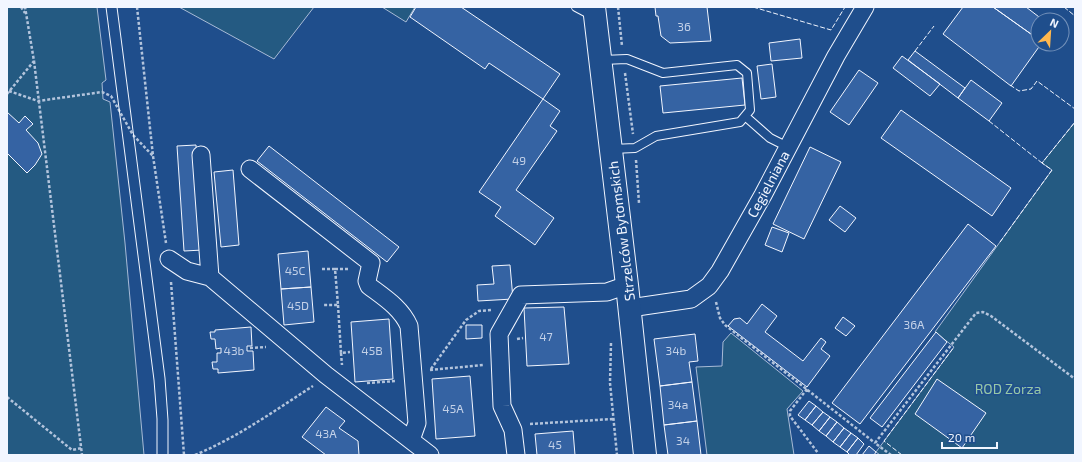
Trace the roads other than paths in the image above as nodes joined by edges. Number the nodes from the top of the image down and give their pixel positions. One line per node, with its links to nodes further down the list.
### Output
1 (576, 7): 3 (lane)
2 (865, 7): 6 (street, Cegielniana)
3 (595, 12): 4 (main road, Strzelców Bytomskich)
4 (601, 60): 5 (lane); 7 (main road, Strzelców Bytomskich)
5 (745, 116): 6 (lane); 7 (lane)
6 (788, 147): 13 (street, Cegielniana)
7 (611, 149): 12 (main road, Strzelców Bytomskich)
8 (201, 155): 11 (street)
9 (250, 169): 14 (street)
10 (169, 259): 11 (street)
11 (210, 277): 14 (street)
12 (627, 285): 13 (main road, Strzelców Bytomskich); 16 (street)
13 (630, 308): 17 (main road, Strzelców Bytomskich)
14 (411, 440): 15 (street)
15 (430, 455)
16 (516, 455)
17 (645, 455)

